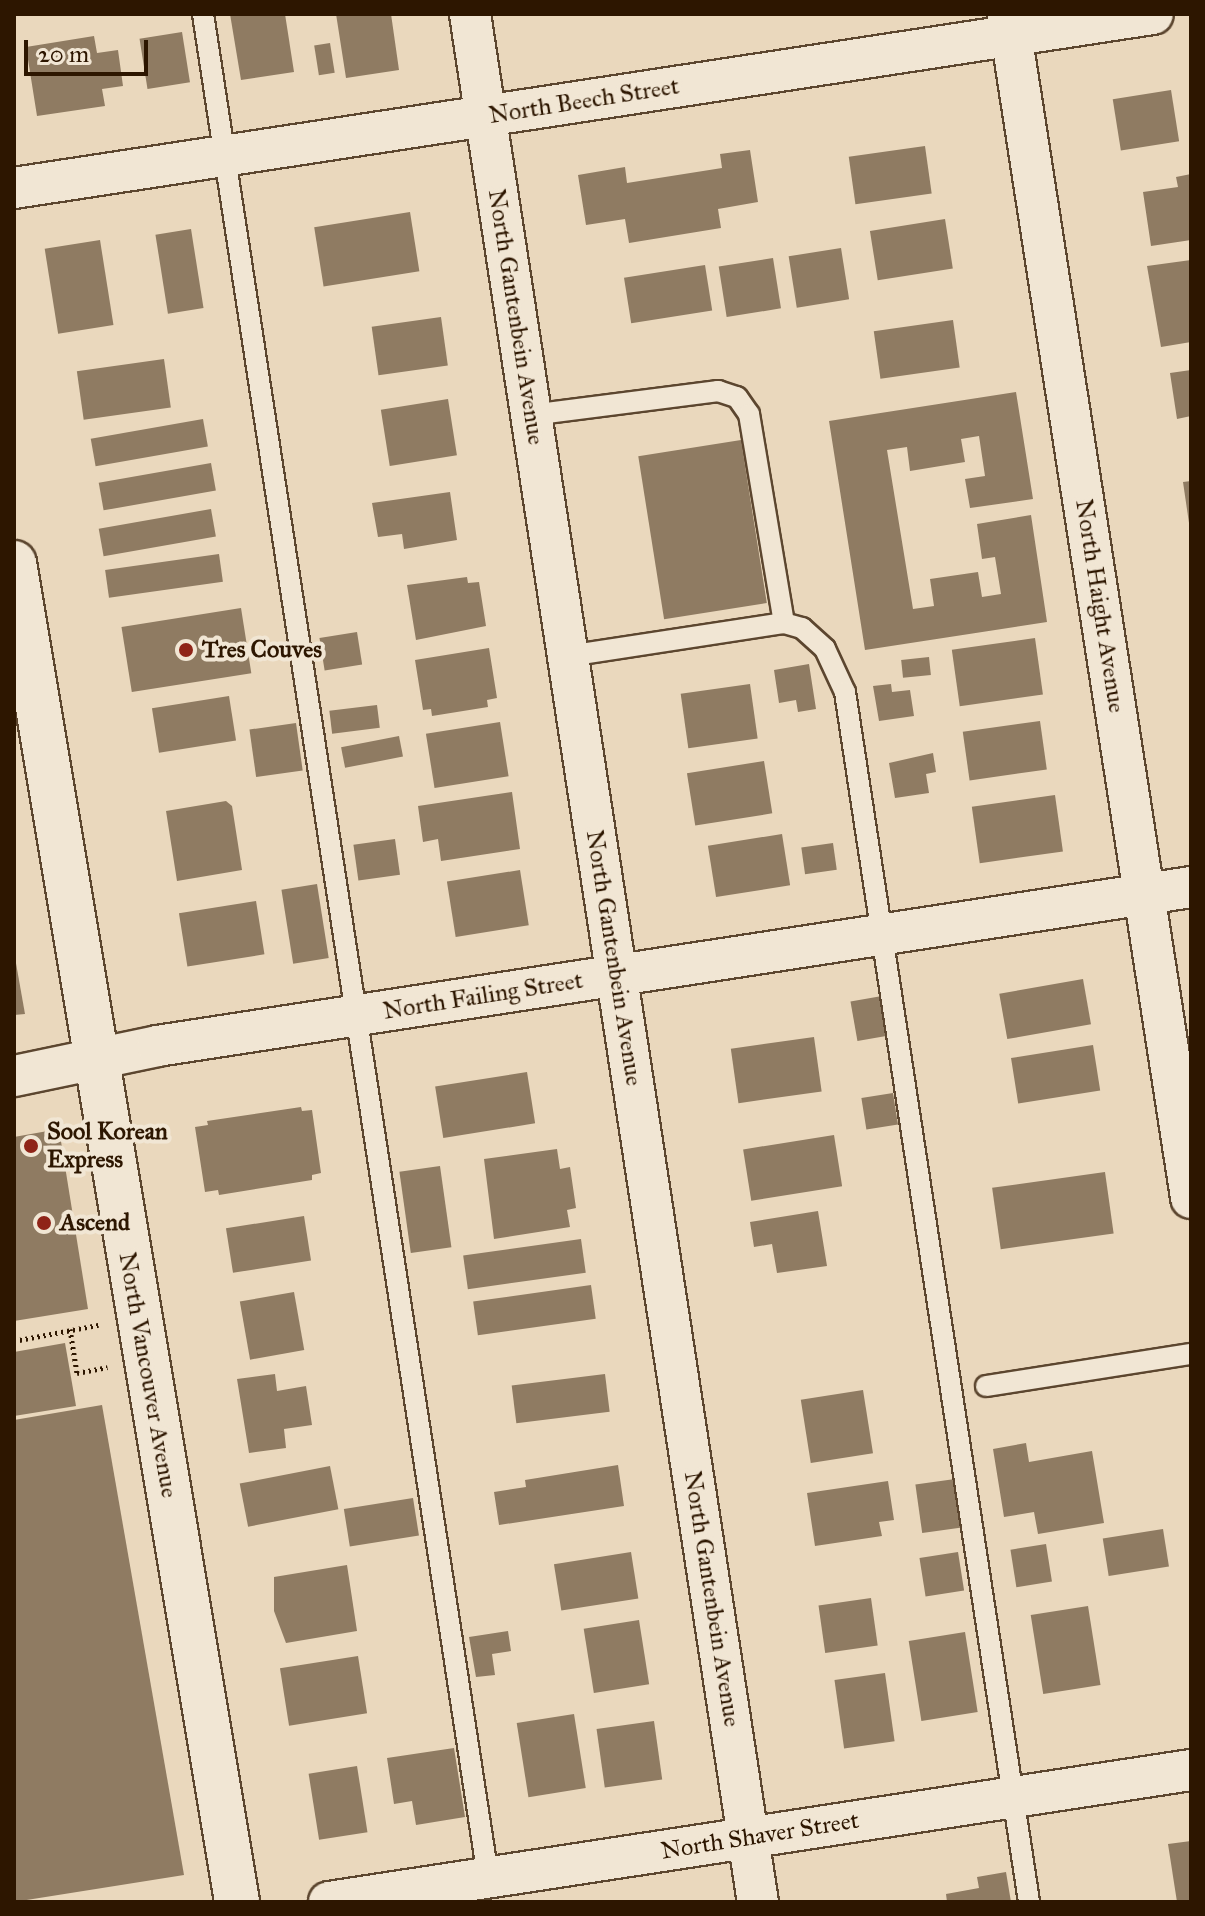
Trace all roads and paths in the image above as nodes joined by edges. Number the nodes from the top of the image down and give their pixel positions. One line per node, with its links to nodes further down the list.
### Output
1 (203, 14): 6 (lane)
2 (470, 14): 5 (street, North Gantenbein Avenue)
3 (1153, 14): 4 (street, North Beech Street)
4 (1010, 25): 5 (street, North Beech Street); 13 (street, North Haight Avenue)
5 (485, 117): 6 (street, North Beech Street); 8 (street, North Gantenbein Avenue)
6 (224, 155): 7 (street, North Beech Street); 16 (lane)
7 (14, 188)
8 (531, 415): 10 (lane); 11 (street, North Gantenbein Avenue)
9 (14, 563): 17 (main road, North Vancouver Avenue)
10 (784, 623): 11 (lane); 14 (lane)
11 (568, 656): 15 (street, North Gantenbein Avenue)
12 (1191, 887): 13 (street, North Failing Street)
13 (1144, 895): 14 (street, North Failing Street); 19 (street, North Haight Avenue)
14 (882, 935): 15 (street, North Failing Street); 27 (lane)
15 (617, 975): 16 (street, North Failing Street); 28 (street, North Gantenbein Avenue)
16 (354, 1016): 17 (street, North Failing Street); 29 (lane)
17 (93, 1060): 18 (street, North Failing Street); 20 (main road, North Vancouver Avenue)
18 (14, 1076)
19 (1191, 1198)
20 (139, 1318): 21 (path); 24 (main road, North Vancouver Avenue)
21 (70, 1329): 22 (path); 24 (path)
22 (14, 1341)
23 (1191, 1354): 25 (lane)
24 (146, 1361): 30 (main road, North Vancouver Avenue)
25 (986, 1386)
26 (1191, 1770): 27 (street, North Shaver Street)
27 (1013, 1797): 28 (street, North Shaver Street); 33 (lane)
28 (748, 1838): 29 (street, North Shaver Street); 32 (street, North Gantenbein Avenue)
29 (488, 1877): 31 (street, North Shaver Street)
30 (237, 1902)
31 (329, 1902)
32 (758, 1902)
33 (1029, 1902)

